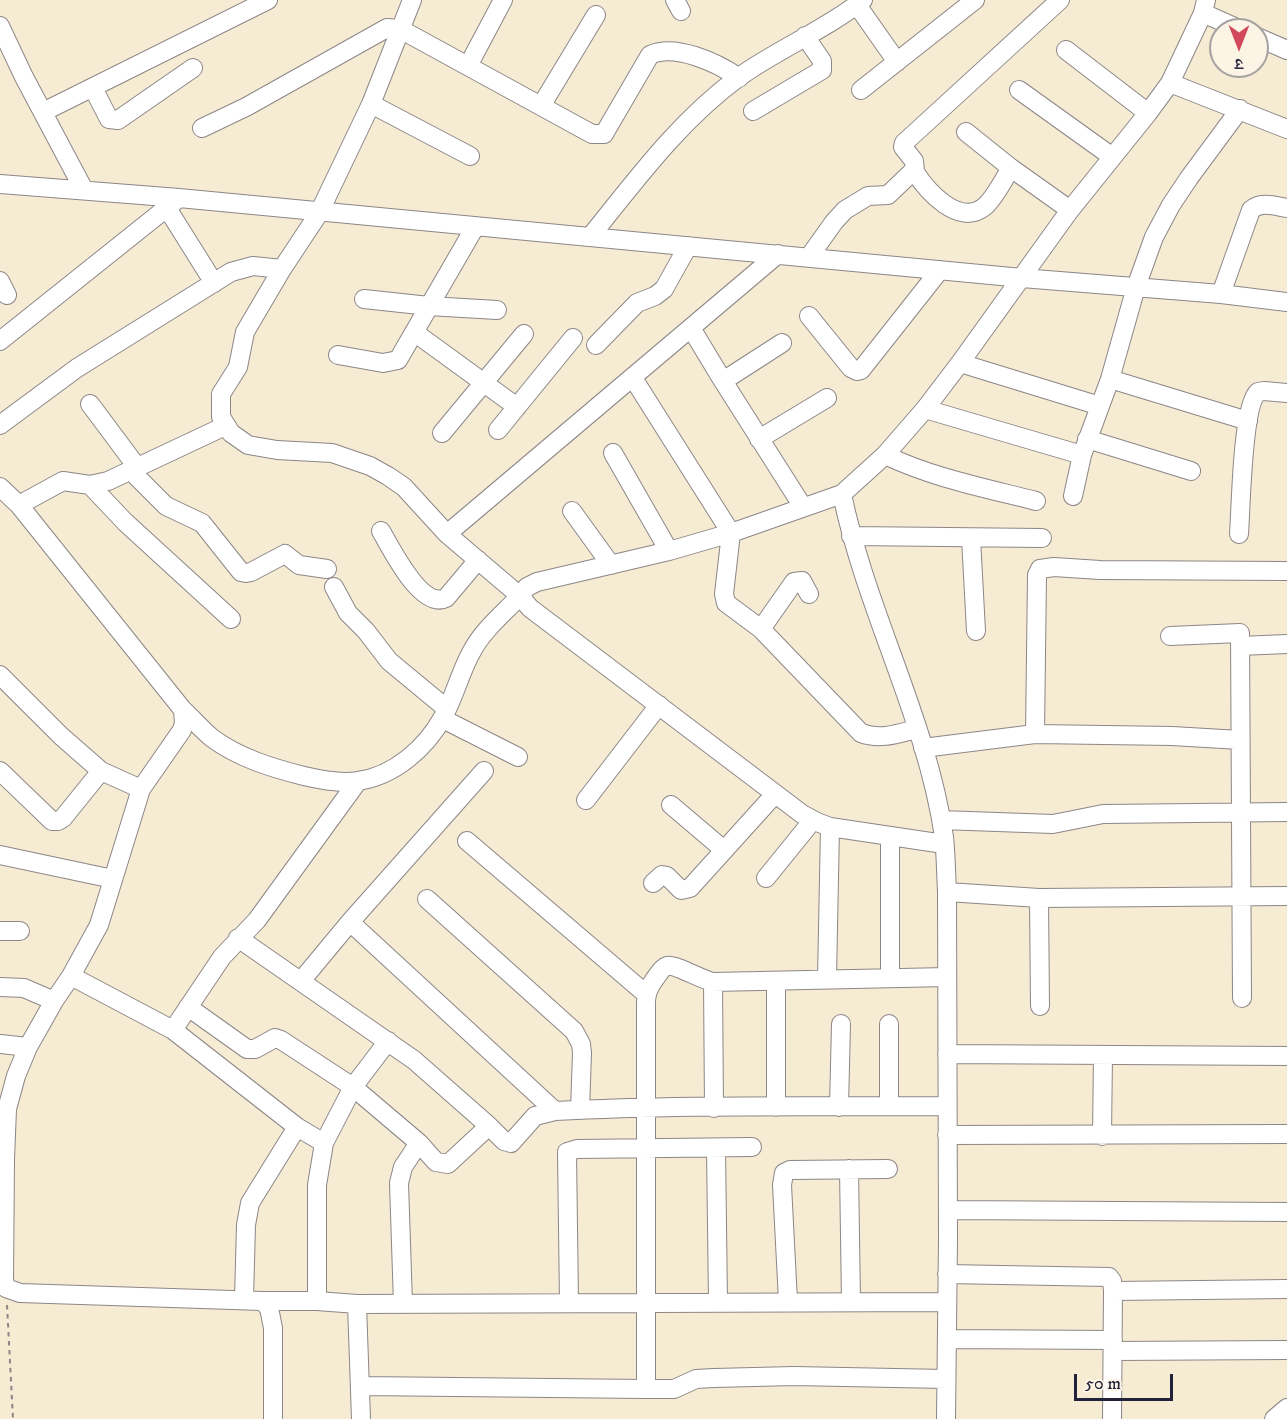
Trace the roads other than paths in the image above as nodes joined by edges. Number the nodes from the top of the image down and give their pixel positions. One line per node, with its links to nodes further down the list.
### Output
1 (268, 0): 21 (street)
2 (412, 0): 11 (street)
3 (503, 0): 17 (street)
4 (975, 0): 16 (street)
5 (1060, 0): 36 (street)
6 (860, 2): 12 (street); 16 (street)
7 (1204, 6): 9 (street); 20 (street)
8 (596, 15): 25 (street)
9 (1222, 18)
10 (0, 26): 28 (street)
11 (400, 29): 17 (street); 24 (street); 30 (street)
12 (806, 36): 19 (street); 27 (street)
13 (1269, 42): 15 (street)
14 (1066, 50): 29 (street)
15 (1287, 50)
16 (897, 62): 22 (street)
17 (468, 66): 25 (street)
18 (193, 68): 21 (street)
19 (739, 78): 25 (street); 44 (street)
20 (1170, 83): 26 (street); 29 (street)
21 (93, 88): 28 (street)
22 (861, 90)
23 (1019, 90): 34 (street)
24 (371, 104): 33 (street); 42 (street)
25 (541, 106)
26 (1240, 109): 31 (street); 52 (street)
27 (753, 111)
28 (43, 112): 38 (street)
29 (1148, 113): 34 (street)
30 (202, 128)
31 (1287, 129)
32 (966, 132): 35 (street)
33 (470, 156)
34 (1112, 156): 41 (street)
35 (1011, 168): 36 (street); 41 (street)
36 (915, 172): 47 (street)
37 (0, 184): 38 (street)
38 (84, 190): 39 (street)
39 (173, 203): 42 (street); 51 (street); 63 (street)
40 (1287, 208): 53 (street)
41 (1070, 210): 50 (street)
42 (319, 213): 43 (street); 48 (street)
43 (475, 226): 44 (street); 56 (street)
44 (590, 237): 45 (street)
45 (688, 246): 46 (street); 65 (street)
46 (778, 254): 47 (street); 59 (street)
47 (809, 257): 49 (street)
48 (282, 269): 51 (street); 80 (street)
49 (940, 270): 50 (street); 58 (street)
50 (1022, 278): 52 (street); 67 (street)
51 (214, 283): 79 (street)
52 (1136, 287): 53 (street); 69 (street)
53 (1221, 294): 55 (street)
54 (364, 299): 56 (street)
55 (1287, 302)
56 (429, 306): 57 (street); 60 (street)
57 (497, 310)
58 (809, 316)
59 (691, 328): 68 (street); 70 (street)
60 (414, 332): 66 (street); 71 (street)
61 (524, 334): 71 (street)
62 (573, 338): 76 (street)
63 (0, 341)
64 (782, 343): 70 (street)
65 (596, 345)
66 (338, 355)
67 (960, 363): 75 (street); 77 (street)
68 (633, 378): 98 (street); 99 (street)
69 (1110, 379): 75 (street); 78 (street)
70 (723, 381): 83 (street)
71 (484, 383): 76 (street); 82 (street)
72 (1287, 393): 78 (street)
73 (827, 398): 83 (street)
74 (90, 404): 87 (street)
75 (1100, 406): 84 (street)
76 (517, 407): 81 (street)
77 (925, 409): 84 (street); 86 (street)
78 (1248, 421): 100 (street)
79 (0, 425)
80 (225, 426): 87 (street); 99 (street)
81 (498, 430)
82 (442, 433)
83 (759, 439): 95 (street)
84 (1085, 447): 88 (street); 92 (street)
85 (613, 453): 104 (street)
86 (885, 455): 91 (street); 93 (street)
87 (134, 469): 89 (street); 107 (street)
88 (1191, 471)
89 (90, 485): 94 (street); 112 (street)
90 (0, 487): 94 (street)
91 (842, 494): 95 (street); 101 (street)
92 (1073, 496)
93 (1036, 501)
94 (19, 505): 120 (street)
95 (803, 507): 98 (street)
96 (572, 512): 106 (street)
97 (381, 531): 105 (street)
98 (731, 532): 104 (street); 113 (street)
99 (447, 534): 105 (street)
100 (1239, 534)
101 (851, 536): 102 (street); 122 (street)
102 (970, 538): 103 (street); 114 (street)
103 (1042, 538)
104 (669, 551): 106 (street)
105 (478, 560): 111 (street)
106 (611, 564): 111 (street)
107 (327, 569)
108 (1287, 571): 123 (street)
109 (334, 588): 121 (street)
110 (809, 594): 113 (street)
111 (520, 596): 119 (street); 121 (street)
112 (231, 619)
113 (761, 629): 122 (street)
114 (976, 631)
115 (1170, 636): 117 (street)
116 (1287, 644): 117 (street)
117 (1240, 646): 124 (street)
118 (0, 675): 128 (street)
119 (659, 705): 132 (street); 133 (street)
120 (183, 710): 130 (street); 131 (street)
121 (445, 714): 126 (street); 130 (street)
122 (916, 729): 125 (street)
123 (1035, 734): 124 (street); 125 (street)
124 (1240, 740): 136 (street)
125 (922, 748): 137 (street)
126 (518, 757)
127 (0, 771): 128 (street)
128 (101, 771): 131 (street)
129 (484, 771): 152 (street)
130 (358, 781): 155 (street)
131 (141, 789): 145 (street)
132 (774, 794): 138 (street); 142 (street)
133 (586, 800)
134 (671, 805): 142 (street)
135 (1287, 812): 136 (street)
136 (1241, 813): 137 (street); 148 (street)
137 (940, 820): 141 (street)
138 (822, 824): 139 (street); 144 (street); 159 (street)
139 (890, 837): 141 (street); 158 (street)
140 (467, 841): 164 (street)
141 (945, 844): 147 (street)
142 (724, 850): 146 (street)
143 (0, 855): 145 (street)
144 (766, 878)
145 (113, 879): 156 (street)
146 (653, 883)
147 (947, 892): 150 (street); 157 (street)
148 (1242, 896): 149 (street); 150 (street); 165 (street)
149 (1287, 896)
150 (1039, 898): 167 (street)
151 (427, 899): 186 (street)
152 (350, 922): 160 (street); 187 (street)
153 (0, 931): 154 (street)
154 (20, 931)
155 (238, 938): 160 (street); 168 (street)
156 (71, 976): 166 (street); 171 (street)
157 (946, 977): 158 (street); 175 (street)
158 (890, 978): 159 (street)
159 (827, 979): 161 (street)
160 (301, 981): 172 (street)
161 (776, 981): 162 (street); 182 (street)
162 (713, 982): 164 (street); 184 (street)
163 (0, 987): 166 (street)
164 (646, 994): 179 (street)
165 (1242, 998)
166 (54, 1001): 174 (street)
167 (1040, 1006)
168 (188, 1007): 171 (street); 178 (street)
169 (841, 1024): 183 (street)
170 (889, 1024): 180 (street)
171 (173, 1029): 188 (street)
172 (388, 1041): 178 (street); 189 (street)
173 (0, 1044): 174 (street)
174 (28, 1047): 185 (street)
175 (947, 1054): 176 (street); 181 (street)
176 (1103, 1055): 177 (street); 192 (street)
177 (1287, 1056)
178 (353, 1087): 193 (street); 194 (street)
179 (647, 1106): 184 (street); 186 (street); 195 (street)
180 (889, 1106): 181 (street); 183 (street)
181 (947, 1106): 191 (street)
182 (776, 1107): 183 (street); 184 (street)
183 (839, 1107)
184 (714, 1108)
185 (4, 1109): 205 (street)
186 (580, 1110): 187 (street)
187 (555, 1111): 189 (street)
188 (297, 1126): 193 (street); 205 (street)
189 (489, 1126): 194 (street)
190 (1287, 1134): 192 (street)
191 (947, 1135): 192 (street); 200 (street)
192 (1102, 1136)
193 (324, 1143): 206 (street)
194 (419, 1143): 213 (street)
195 (646, 1147): 197 (street); 211 (street); 214 (street)
196 (752, 1147): 197 (street)
197 (716, 1148): 208 (street)
198 (849, 1169): 199 (street); 207 (street); 209 (street)
199 (888, 1169)
200 (948, 1210): 201 (street); 202 (street)
201 (1287, 1212)
202 (948, 1274): 204 (street); 210 (street)
203 (1287, 1289): 204 (street)
204 (1113, 1291): 216 (street)
205 (253, 1300): 206 (street); 222 (street)
206 (317, 1301): 212 (street)
207 (788, 1301): 208 (street); 209 (street)
208 (718, 1302): 214 (street)
209 (851, 1302): 210 (street)
210 (947, 1302): 215 (street)
211 (569, 1303): 213 (street); 214 (street)
212 (357, 1304): 213 (street); 219 (street)
213 (403, 1304)
214 (646, 1304): 220 (street)
215 (948, 1339): 216 (street); 218 (street)
216 (1113, 1346): 217 (street); 225 (street)
217 (1287, 1350)
218 (946, 1379): 220 (street); 224 (street)
219 (361, 1386): 220 (street); 223 (street)
220 (646, 1389)
221 (1287, 1408): 226 (street)
222 (273, 1419)
223 (361, 1419)
224 (946, 1419)
225 (1112, 1419)
226 (1274, 1419)

